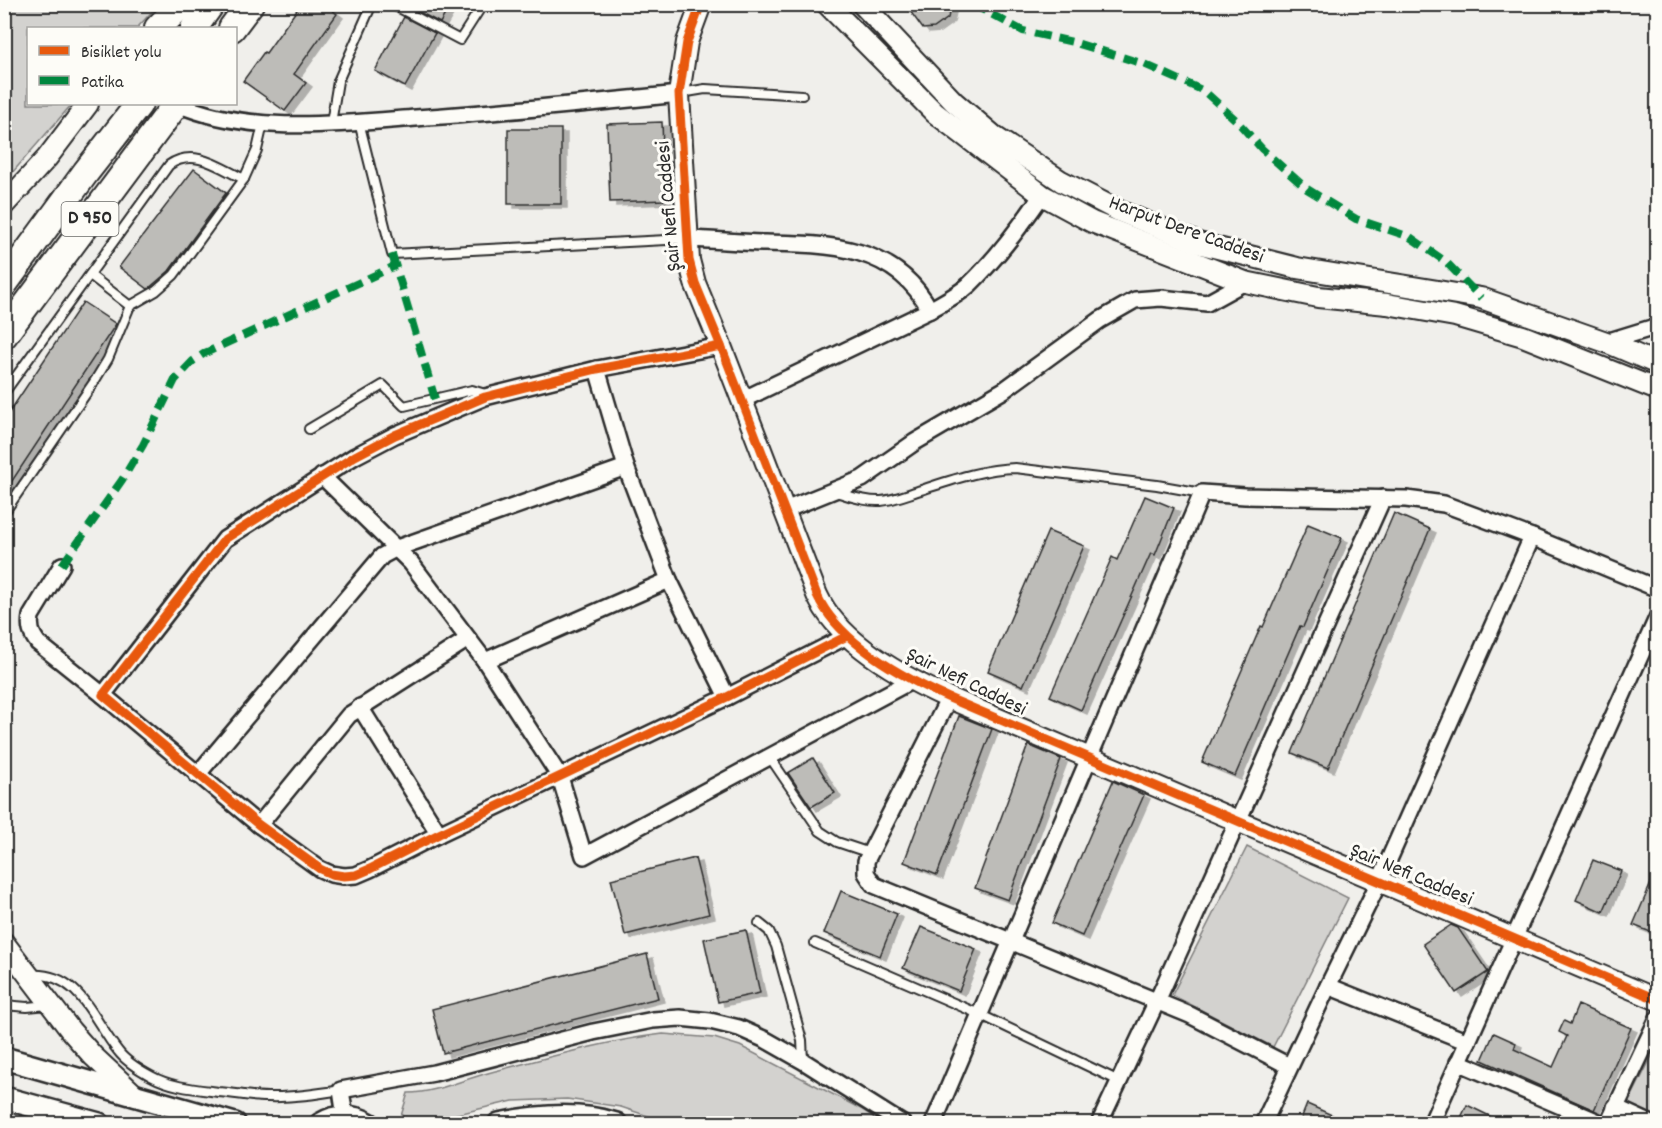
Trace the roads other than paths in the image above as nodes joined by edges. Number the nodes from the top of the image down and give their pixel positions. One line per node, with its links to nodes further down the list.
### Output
1 (182, 4): 10 (highway)
2 (211, 4): 11 (highway)
3 (250, 4): 12 (highway)
4 (372, 4): 19 (lane)
5 (388, 4): 6 (lane)
6 (483, 4)
7 (701, 4): 13 (street, Şair Nefi Caddesi)
8 (827, 4): 23 (street, Harput Dere Caddesi)
9 (862, 4): 33 (street, Harput Dere Caddesi)
10 (159, 27)
11 (195, 27)
12 (233, 27)
13 (679, 94): 14 (lane); 20 (street); 25 (street, Şair Nefi Caddesi)
14 (802, 95)
15 (87, 105): 24 (street)
16 (138, 105): 28 (highway, D 950)
17 (176, 105): 32 (highway, D 950)
18 (180, 105): 21 (street)
19 (330, 123): 20 (street); 21 (street)
20 (358, 123): 25 (lane)
21 (263, 124): 22 (lane)
22 (244, 179): 26 (lane); 29 (lane)
23 (1042, 195): 27 (street, Harput Dere Caddesi); 30 (street)
24 (4, 205)
25 (688, 239): 30 (street); 34 (street, Şair Nefi Caddesi)
26 (90, 274): 29 (lane); 38 (lane)
27 (1245, 282): 37 (street, Harput Dere Caddesi); 44 (street)
28 (4, 284)
29 (130, 306): 48 (lane)
30 (930, 310): 40 (street)
31 (1658, 326): 33 (street)
32 (4, 335)
33 (1606, 342): 35 (street, Harput Dere Caddesi)
34 (721, 346): 36 (street); 40 (street, Şair Nefi Caddesi)
35 (1658, 364)
36 (597, 369): 39 (street); 42 (street)
37 (1658, 390)
38 (4, 393)
39 (485, 397): 41 (lane); 43 (street)
40 (742, 400): 47 (street, Şair Nefi Caddesi)
41 (309, 429)
42 (626, 467): 50 (street); 52 (street)
43 (322, 476): 50 (street); 59 (street)
44 (834, 492): 45 (lane); 47 (street)
45 (1202, 493): 46 (street); 64 (street)
46 (1383, 498): 49 (street); 67 (street)
47 (785, 510): 55 (street, Şair Nefi Caddesi)
48 (4, 513)
49 (1532, 537): 53 (street); 71 (street)
50 (397, 548): 56 (street); 65 (street)
51 (62, 565): 59 (street)
52 (669, 580): 57 (street); 60 (street)
53 (1658, 589)
54 (1658, 616): 73 (street)
55 (847, 636): 58 (street, Şair Nefi Caddesi); 60 (street)
56 (468, 639): 57 (street); 62 (street)
57 (485, 661): 66 (street)
58 (911, 681): 61 (street, Şair Nefi Caddesi); 63 (street)
59 (103, 695): 65 (street)
60 (727, 697): 66 (street)
61 (949, 698): 64 (street, Şair Nefi Caddesi); 70 (street)
62 (360, 707): 68 (street); 69 (street)
63 (769, 756): 66 (street); 70 (lane)
64 (1090, 759): 67 (street, Şair Nefi Caddesi); 74 (street)
65 (197, 775): 68 (street)
66 (560, 777): 69 (street)
67 (1237, 820): 71 (street, Şair Nefi Caddesi); 80 (street)
68 (259, 825): 69 (street)
69 (439, 834)
70 (870, 853): 74 (street)
71 (1379, 882): 73 (street, Şair Nefi Caddesi); 78 (street)
72 (759, 922): 87 (lane)
73 (1514, 939): 79 (street, Şair Nefi Caddesi); 85 (street)
74 (1011, 941): 80 (street); 83 (street)
75 (4, 943): 77 (street)
76 (815, 943): 83 (lane)
77 (28, 975): 82 (street); 92 (lane)
78 (1328, 986): 85 (street); 89 (street)
79 (1658, 1000)
80 (1157, 1001): 89 (street); 90 (street)
81 (4, 1005): 82 (lane)
82 (51, 1005): 93 (street)
83 (980, 1014): 90 (lane); 106 (street)
84 (1658, 1018): 95 (street)
85 (1468, 1042): 88 (street)
86 (4, 1058): 93 (main road)
87 (803, 1061): 91 (street); 105 (street)
88 (1458, 1062): 109 (street); 110 (street)
89 (1289, 1066): 108 (street)
90 (1119, 1081): 107 (street)
91 (341, 1090): 92 (lane); 96 (street)
92 (165, 1094): 93 (main road); 100 (main road)
93 (136, 1096)
94 (4, 1098): 99 (main road)
95 (1615, 1107): 111 (street); 112 (street)
96 (345, 1117): 101 (main road); 102 (main road)
97 (4, 1118): 98 (street)
98 (20, 1124)
99 (99, 1124)
100 (235, 1124)
101 (321, 1124)
102 (369, 1124)
103 (499, 1124): 104 (main road)
104 (616, 1124)
105 (903, 1124)
106 (933, 1124)
107 (1099, 1124)
108 (1263, 1124)
109 (1431, 1124)
110 (1603, 1124)
111 (1608, 1124)
112 (1652, 1124)

